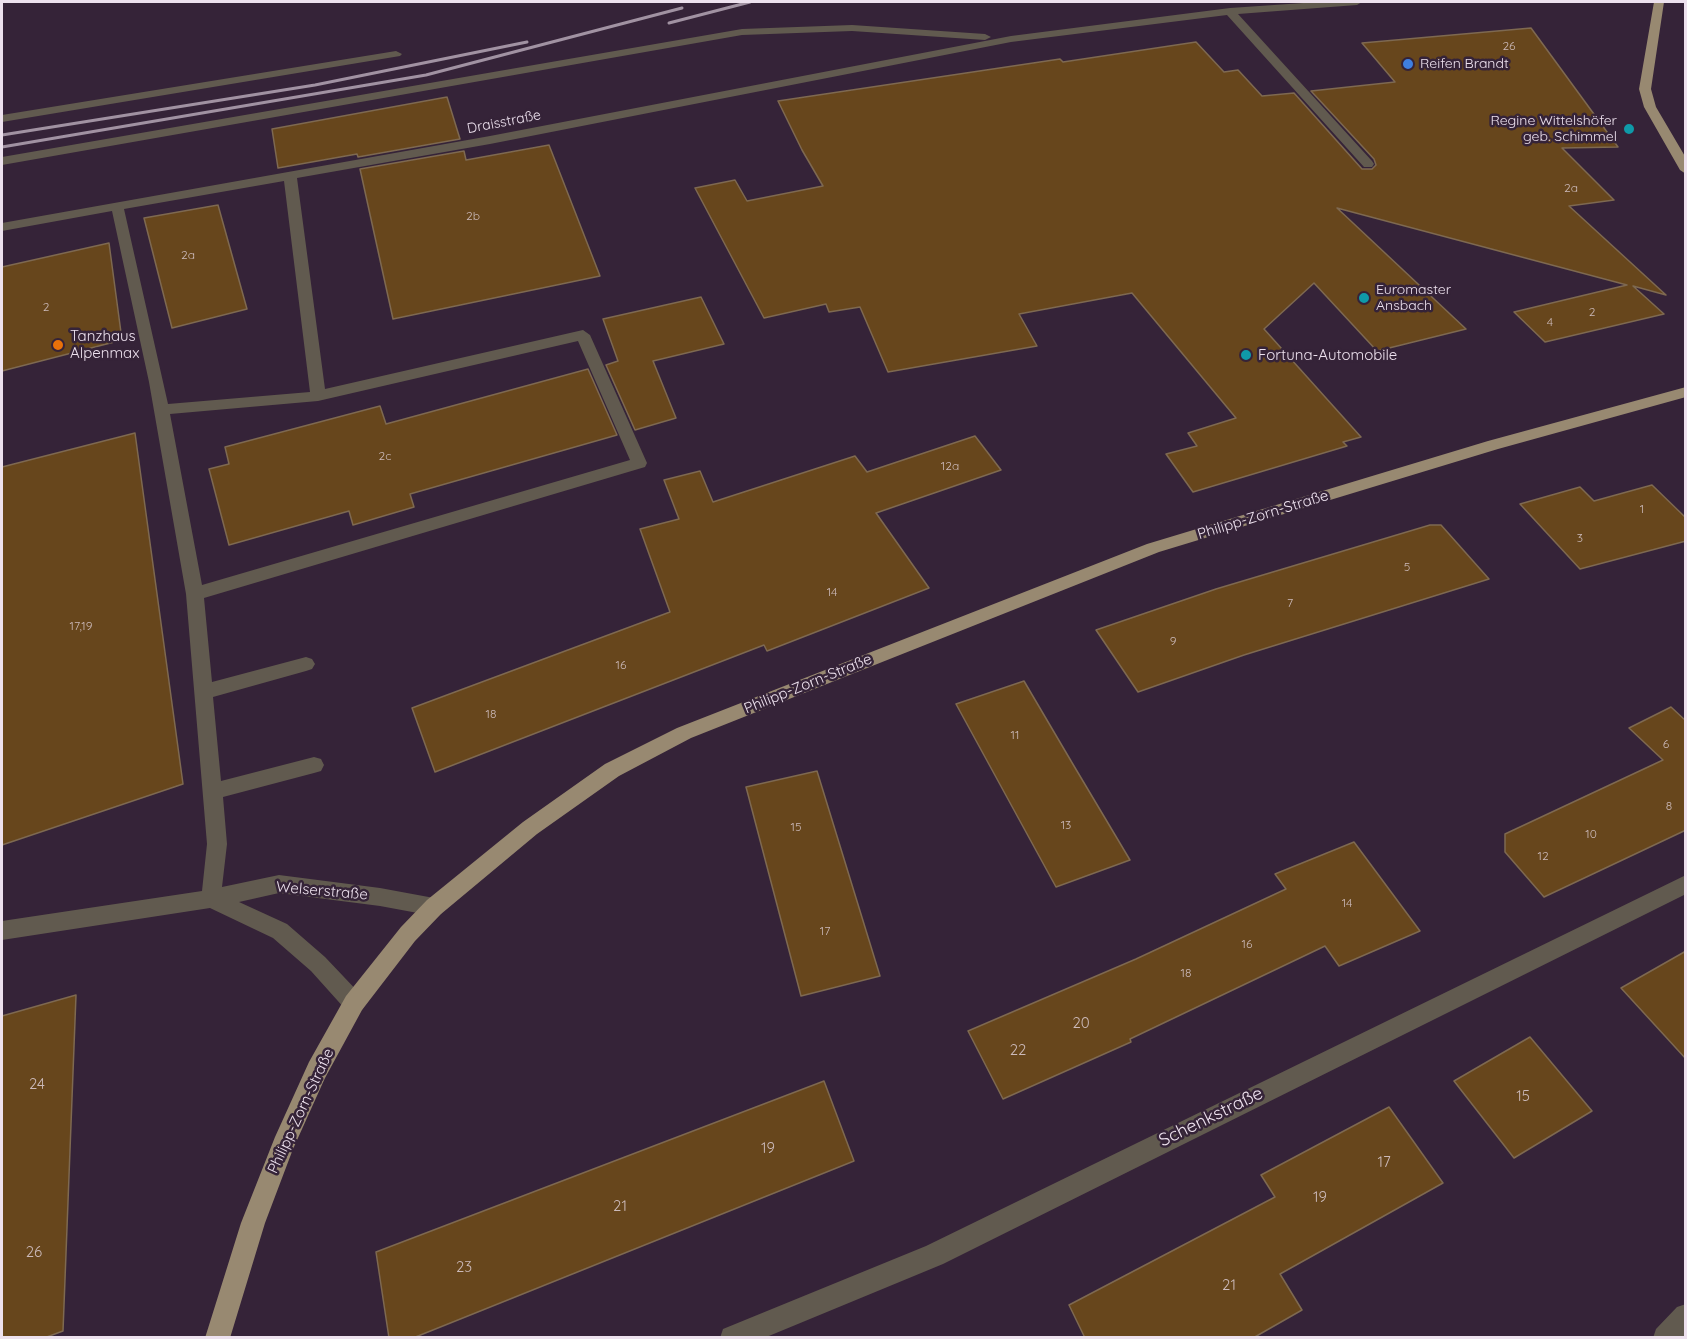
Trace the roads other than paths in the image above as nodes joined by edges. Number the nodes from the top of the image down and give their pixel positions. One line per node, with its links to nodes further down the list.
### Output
1 (1357, 2): 3 (street, Draisstraße)
2 (1659, 2): 9 (main road)
3 (1230, 11): 4 (street, Draisstraße); 8 (street)
4 (1011, 39): 7 (street, Draisstraße); 10 (street, Draisstraße)
5 (396, 54): 6 (street)
6 (2, 119)
7 (2, 161)
8 (1368, 164)
9 (1686, 171)
10 (290, 177): 11 (street, Draisstraße); 14 (street)
11 (117, 206): 12 (street, Draisstraße); 15 (street)
12 (2, 227)
13 (1686, 392): 23 (main road, Philipp-Zorn-Straße)
14 (318, 396): 15 (street); 16 (street)
15 (161, 410): 16 (street)
16 (195, 594): 18 (street)
17 (306, 664): 18 (street)
18 (204, 692): 20 (street)
19 (314, 765): 20 (street)
20 (213, 791): 22 (street)
21 (1686, 884): 28 (street, Schenkstraße)
22 (211, 899): 23 (street, Welserstraße); 24 (street, Welserstraße); 25 (street)
23 (435, 907): 25 (main road, Philipp-Zorn-Straße)
24 (2, 931)
25 (354, 1003): 27 (main road, Philipp-Zorn-Straße)
26 (1686, 1316): 29 (street)
27 (217, 1338)
28 (732, 1338)
29 (1665, 1338)

